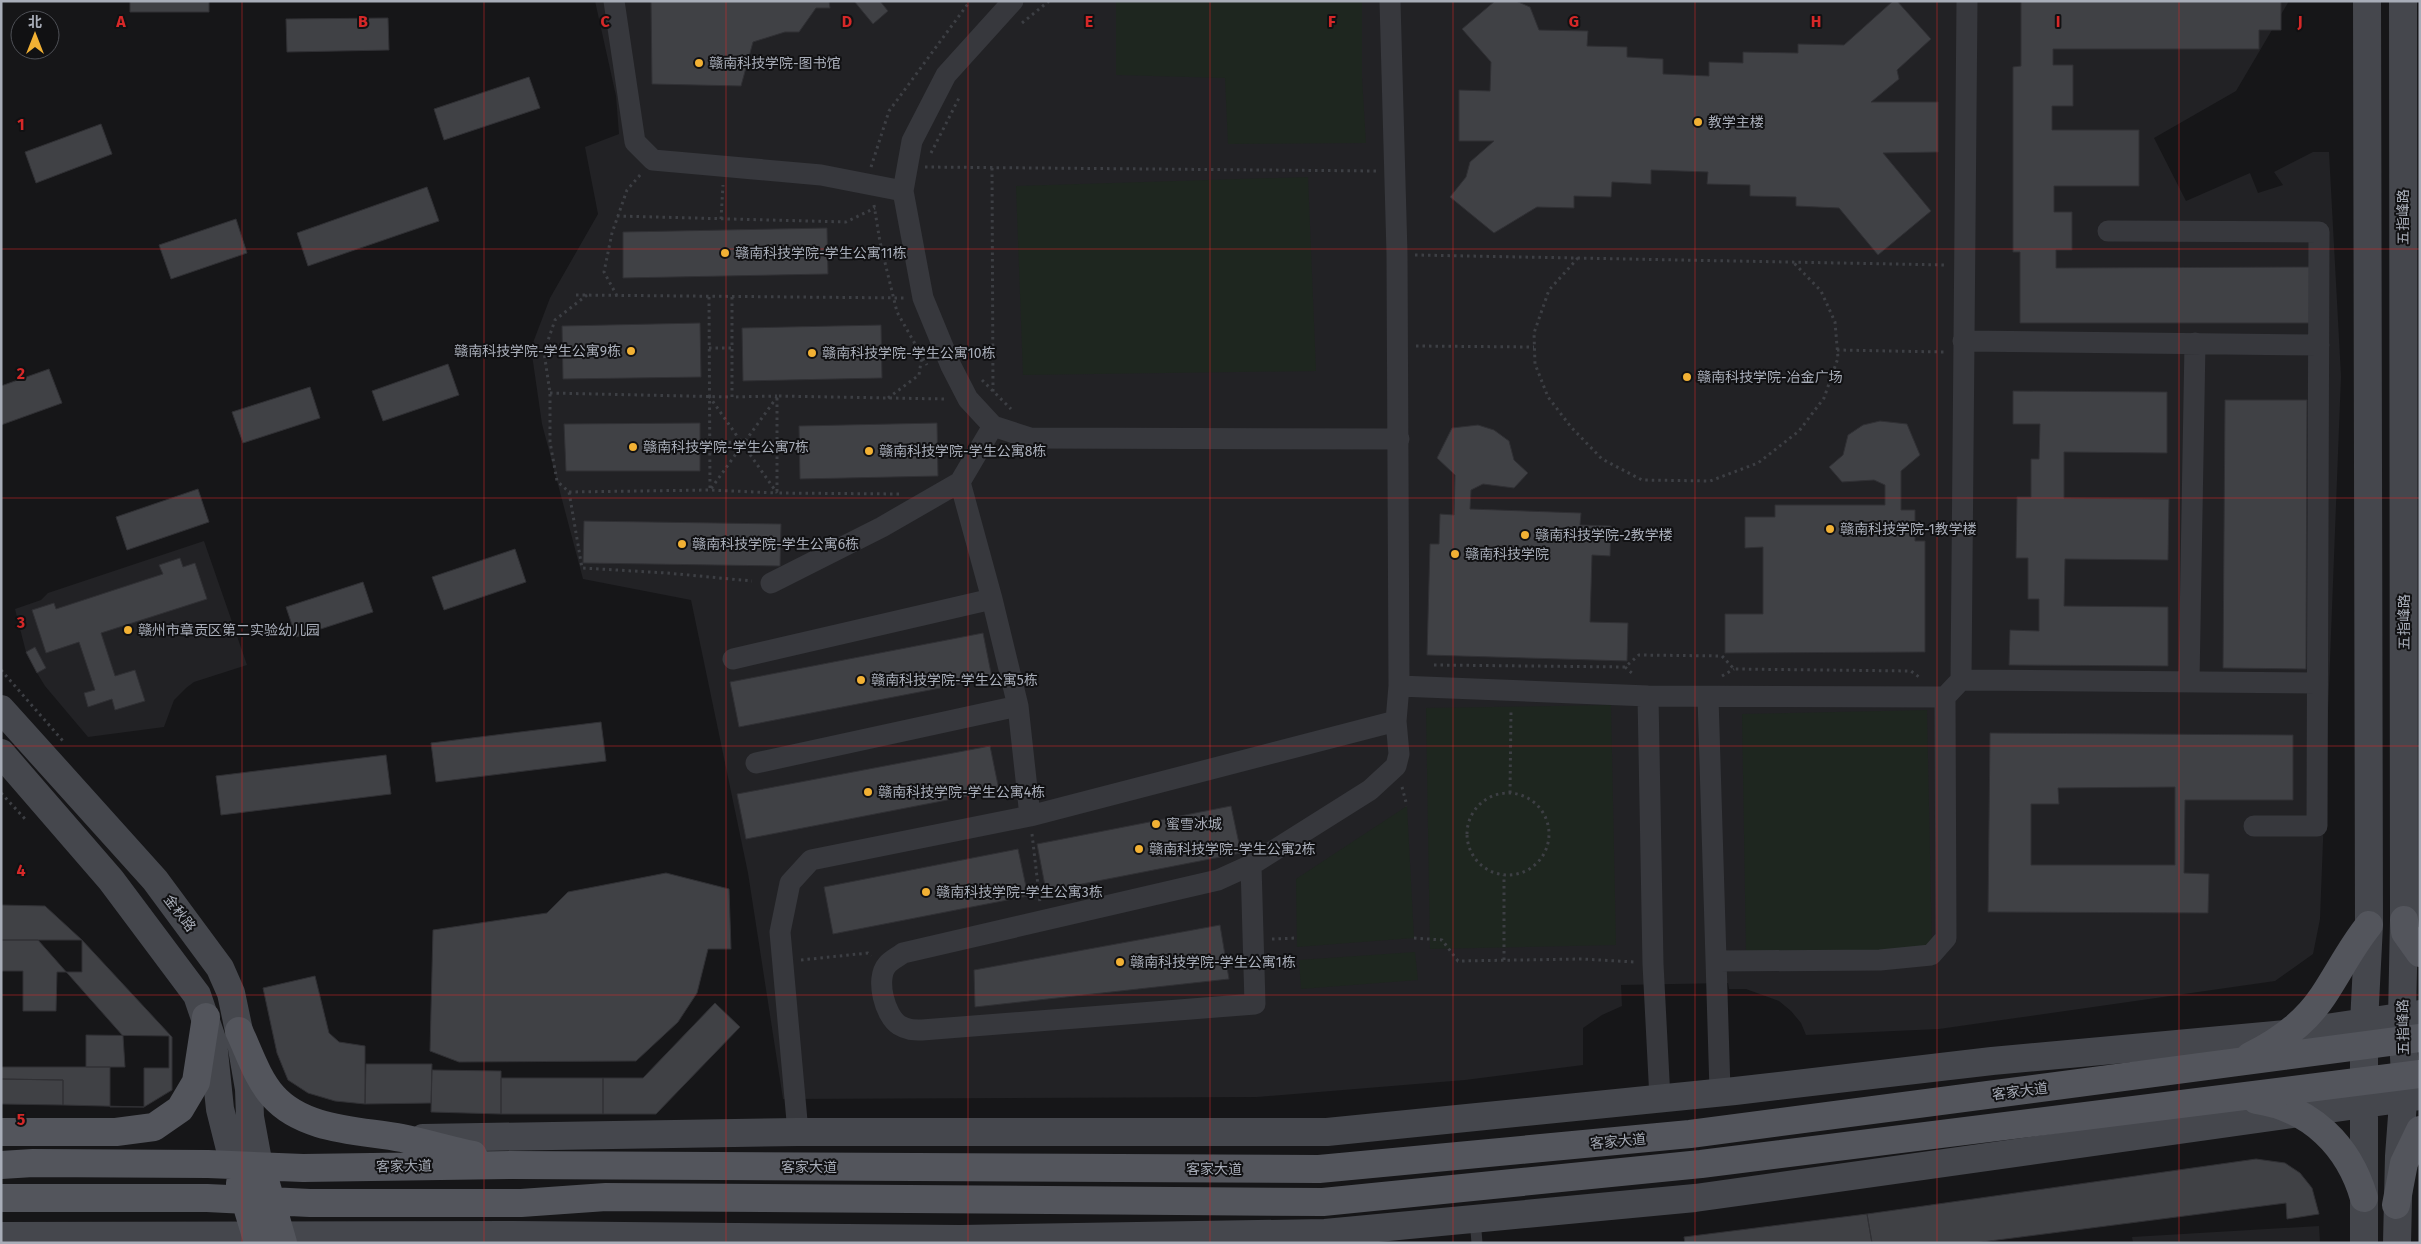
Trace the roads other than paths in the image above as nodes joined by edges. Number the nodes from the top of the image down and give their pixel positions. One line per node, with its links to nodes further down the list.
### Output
1 (614, 1): 7 (street)
2 (1012, 1): 7 (street)
3 (1390, 1): 14 (street)
4 (1967, 1): 12 (street)
5 (2368, 1): 35 (street)
6 (2403, 1): 9 (street, 五指峰路)
7 (904, 197): 13 (street)
8 (2108, 231): 11 (street)
9 (2411, 234): 34 (street, 五指峰路)
10 (2196, 343): 11 (street); 12 (street); 20 (street)
11 (2319, 345): 21 (street)
12 (1963, 346): 19 (street)
13 (993, 426): 14 (street); 15 (street)
14 (1399, 439): 22 (street)
15 (960, 482): 16 (street); 17 (street)
16 (771, 583)
17 (992, 599): 18 (street); 26 (street)
18 (733, 659)
19 (1961, 680): 20 (street); 24 (street)
20 (2189, 682): 21 (street)
21 (2317, 683): 32 (street)
22 (1399, 686): 23 (street); 28 (street)
23 (1648, 696): 25 (street); 47 (street)
24 (1945, 696): 25 (street); 37 (street)
25 (1708, 697): 37 (street)
26 (1018, 706): 30 (street); 31 (street)
27 (1, 709): 40 (street, 金秋路)
28 (1396, 721): 31 (street); 33 (street)
29 (1, 753): 38 (street)
30 (756, 763)
31 (1030, 816): 52 (street)
32 (2254, 826)
33 (1251, 866): 33 (street)
34 (2404, 920): 36 (main road); 39 (street, 五指峰路)
35 (2369, 925): 41 (main road); 42 (street)
36 (2420, 953)
37 (1718, 961): 45 (street)
38 (206, 1017): 51 (main road); 56 (street)
39 (2411, 1028): 42 (main road, 客家大道); 44 (street, 五指峰路)
40 (239, 1031): 53 (main road); 56 (street, 金秋路)
41 (2286, 1034): 42 (street); 43 (main road); 45 (street)
42 (2364, 1035): 43 (main road, 客家大道); 46 (street)
43 (2230, 1063): 54 (main road, 客家大道)
44 (2412, 1086): 46 (main road); 60 (street, 五指峰路)
45 (1720, 1091): 47 (street)
46 (2366, 1093): 48 (main road); 49 (street); 58 (street)
47 (1660, 1099): 52 (street)
48 (2234, 1099): 49 (main road); 59 (main road)
49 (2300, 1114): 58 (main road); 61 (street)
50 (2420, 1130): 60 (main road)
51 (2, 1131)
52 (798, 1132): 53 (street)
53 (402, 1138): 54 (main road)
54 (510, 1164): 56 (main road, 客家大道)
55 (1, 1165): 56 (main road, 客家大道)
56 (247, 1165): 59 (main road)
57 (1, 1198): 59 (main road)
58 (2364, 1198): 65 (street)
59 (259, 1201): 63 (main road)
60 (2396, 1205): 66 (street, 五指峰路)
61 (1476, 1231): 64 (street)
62 (1, 1236): 63 (street)
63 (269, 1240): 64 (street)
64 (582, 1240)
65 (2364, 1243)
66 (2397, 1243)

